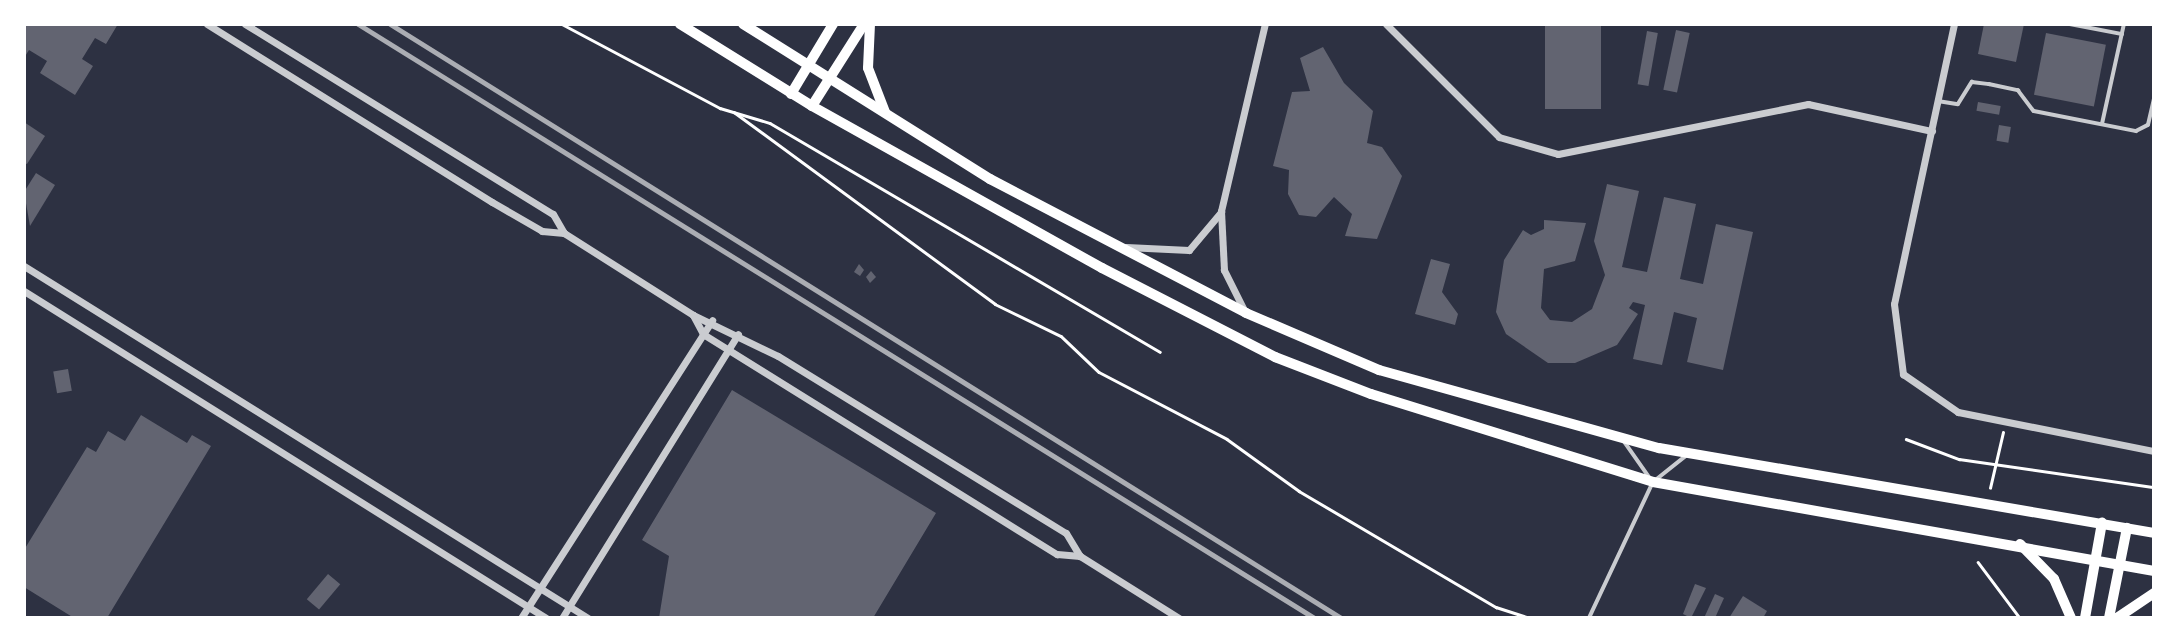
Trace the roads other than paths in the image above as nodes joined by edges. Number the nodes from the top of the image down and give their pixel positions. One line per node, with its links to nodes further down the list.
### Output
1 (207, 24): 24 (street)
2 (245, 24): 24 (street)
3 (680, 24): 16 (main road)
4 (743, 24): 14 (main road)
5 (833, 24): 14 (main road)
6 (864, 24): 15 (main road)
7 (870, 24): 20 (main road)
8 (1265, 24): 23 (street)
9 (1386, 24): 22 (street)
10 (1954, 24): 18 (street)
11 (2070, 24): 13 (lane)
12 (2124, 24): 13 (lane)
13 (2122, 34): 21 (lane)
14 (807, 65): 15 (main road); 16 (main road)
15 (828, 78): 19 (main road); 20 (main road)
16 (791, 94): 19 (main road)
17 (2154, 98): 21 (lane)
18 (1938, 101): 21 (lane); 22 (street)
19 (812, 107): 37 (main road)
20 (886, 113): 25 (main road)
21 (2102, 124)
22 (1932, 131): 35 (street)
23 (1222, 211): 25 (street); 28 (street)
24 (564, 233): 29 (street)
25 (1114, 245): 28 (main road)
26 (24, 266): 46 (street)
27 (24, 291): 48 (street)
28 (1247, 313): 34 (main road)
29 (693, 315): 30 (street); 31 (street)
30 (712, 320): 31 (street); 32 (street)
31 (703, 334): 33 (street); 46 (street)
32 (738, 334): 33 (street); 42 (street)
33 (727, 349): 42 (street); 49 (street)
34 (1624, 440): 36 (main road); 37 (lane)
35 (2154, 451)
36 (1688, 454): 37 (lane); 38 (main road)
37 (1653, 482): 41 (main road); 55 (lane)
38 (2102, 523): 39 (main road); 43 (main road)
39 (2127, 528): 40 (main road); 44 (main road)
40 (2154, 533)
41 (2019, 543): 43 (main road); 56 (main road)
42 (1080, 555): 54 (street)
43 (2095, 559): 44 (main road); 57 (main road)
44 (2119, 562): 45 (main road); 58 (main road)
45 (2154, 571)
46 (542, 586): 48 (street); 49 (street)
47 (2154, 593): 59 (main road)
48 (530, 604): 50 (street); 51 (street)
49 (568, 606): 52 (street); 53 (street)
50 (521, 618)
51 (546, 618)
52 (562, 618)
53 (588, 618)
54 (1179, 618)
55 (1589, 618)
56 (2071, 618)
57 (2085, 618)
58 (2109, 618)
59 (2117, 618)

